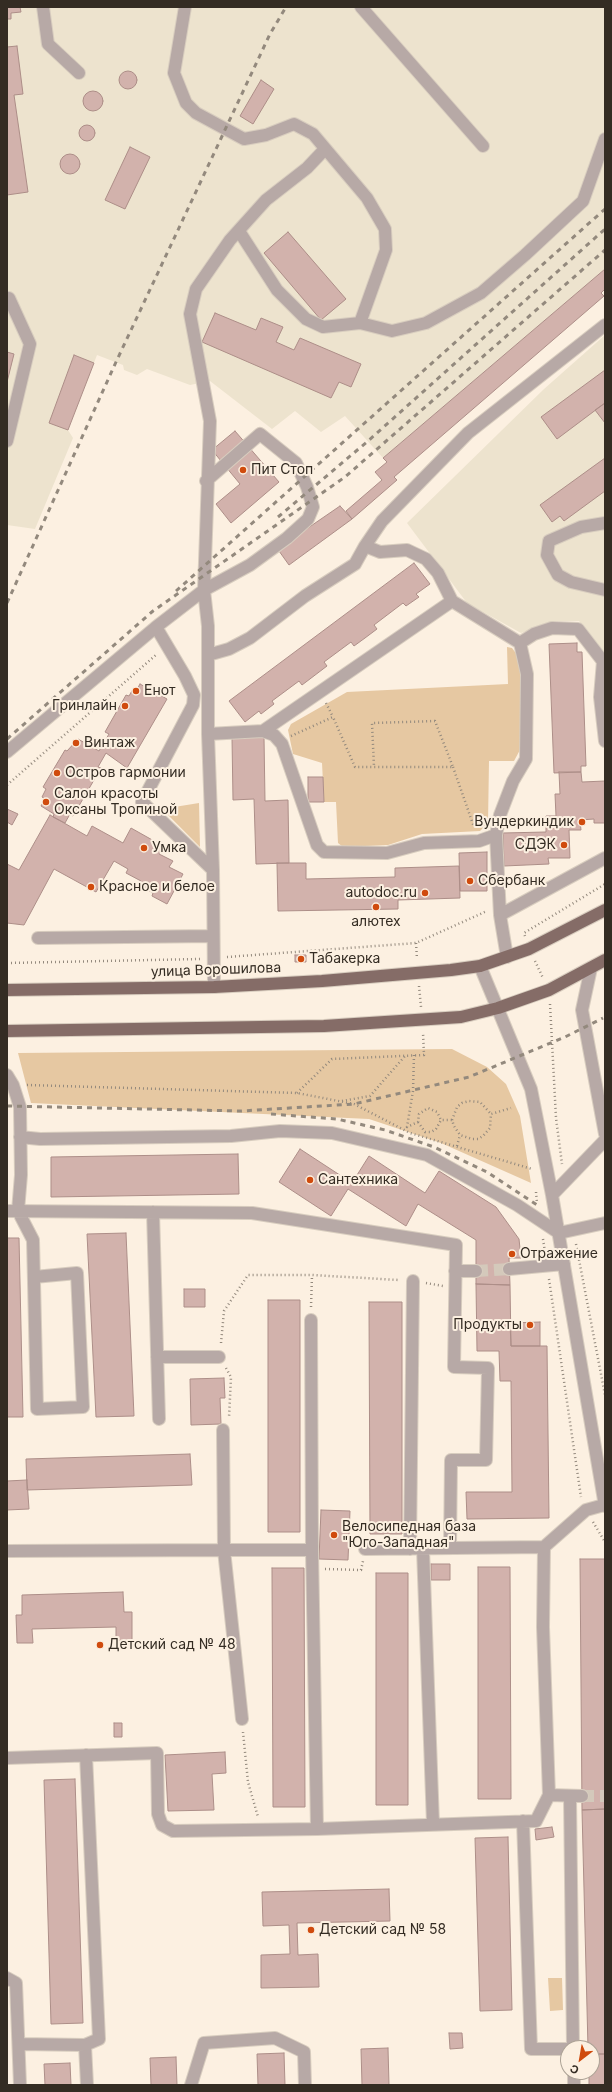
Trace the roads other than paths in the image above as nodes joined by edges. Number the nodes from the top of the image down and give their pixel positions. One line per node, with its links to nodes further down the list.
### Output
1 (42, 7): 4 (street)
2 (185, 7): 7 (street)
3 (361, 7): 6 (street)
4 (79, 73)
5 (605, 139): 10 (street)
6 (482, 146)
7 (325, 149): 8 (street); 10 (street)
8 (239, 230): 10 (street); 13 (street)
9 (9, 298): 12 (street)
10 (360, 323)
11 (605, 325): 15 (street)
12 (7, 441)
13 (206, 481): 16 (street); 16 (street)
14 (605, 522): 17 (street)
15 (365, 546): 18 (street); 21 (street)
16 (204, 590): 19 (street); 21 (street)
17 (605, 590)
18 (452, 601): 20 (street); 23 (street)
19 (156, 627): 26 (street); 29 (street)
20 (520, 643): 22 (street); 27 (street)
21 (208, 656): 24 (street)
22 (604, 662): 25 (street)
23 (263, 731): 24 (street); 27 (street)
24 (208, 734): 29 (street)
25 (605, 741)
26 (7, 752)
27 (496, 835): 31 (street)
28 (605, 858): 31 (street)
29 (213, 870): 32 (street)
30 (605, 910): 34 (main road, улица Ворошилова)
31 (500, 911): 34 (street)
32 (214, 936): 33 (street); 38 (street)
33 (38, 938)
34 (507, 957): 36 (main road, улица Ворошилова)
35 (605, 960): 37 (main road)
36 (480, 966): 38 (main road, улица Ворошилова); 40 (street)
37 (591, 968): 40 (main road); 43 (street)
38 (214, 987): 39 (main road, улица Ворошилова)
39 (7, 990)
40 (498, 1008): 41 (main road); 46 (street)
41 (7, 1031)
42 (10, 1080): 44 (street)
43 (605, 1134)
44 (20, 1137): 47 (street); 50 (street)
45 (605, 1140): 46 (street)
46 (552, 1195): 50 (street)
47 (12, 1211): 48 (street); 55 (street)
48 (153, 1212): 53 (street); 58 (street)
49 (605, 1223): 50 (street)
50 (559, 1233): 51 (street)
51 (564, 1264): 52 (street); 62 (street)
52 (509, 1269)
53 (455, 1271): 54 (street); 64 (street)
54 (476, 1271)
55 (34, 1277): 55 (street)
56 (413, 1281): 66 (street)
57 (311, 1320): 69 (street)
58 (157, 1356): 59 (street); 60 (street)
59 (219, 1357)
60 (159, 1419)
61 (222, 1430): 68 (street)
62 (605, 1506): 63 (street)
63 (544, 1547): 64 (street); 74 (street)
64 (450, 1548): 67 (street)
65 (365, 1549): 66 (street)
66 (410, 1549): 67 (street)
67 (423, 1549): 78 (street)
68 (224, 1550): 69 (street); 70 (street); 71 (street)
69 (312, 1550): 79 (street)
70 (7, 1551)
71 (242, 1719)
72 (86, 1755): 73 (street); 79 (street); 85 (street)
73 (7, 1758)
74 (549, 1795): 75 (street); 77 (street)
75 (570, 1796): 76 (street); 83 (street)
76 (582, 1796)
77 (523, 1821): 78 (street); 86 (street)
78 (434, 1824): 79 (street)
79 (318, 1829)
80 (7, 1978): 82 (street)
81 (7, 2022): 82 (street)
82 (19, 2030): 84 (street)
83 (573, 2040)
84 (19, 2044): 85 (street); 87 (street)
85 (85, 2045): 88 (street)
86 (560, 2049)
87 (20, 2085)
88 (87, 2085)
89 (191, 2085): 90 (street)
90 (304, 2085)

